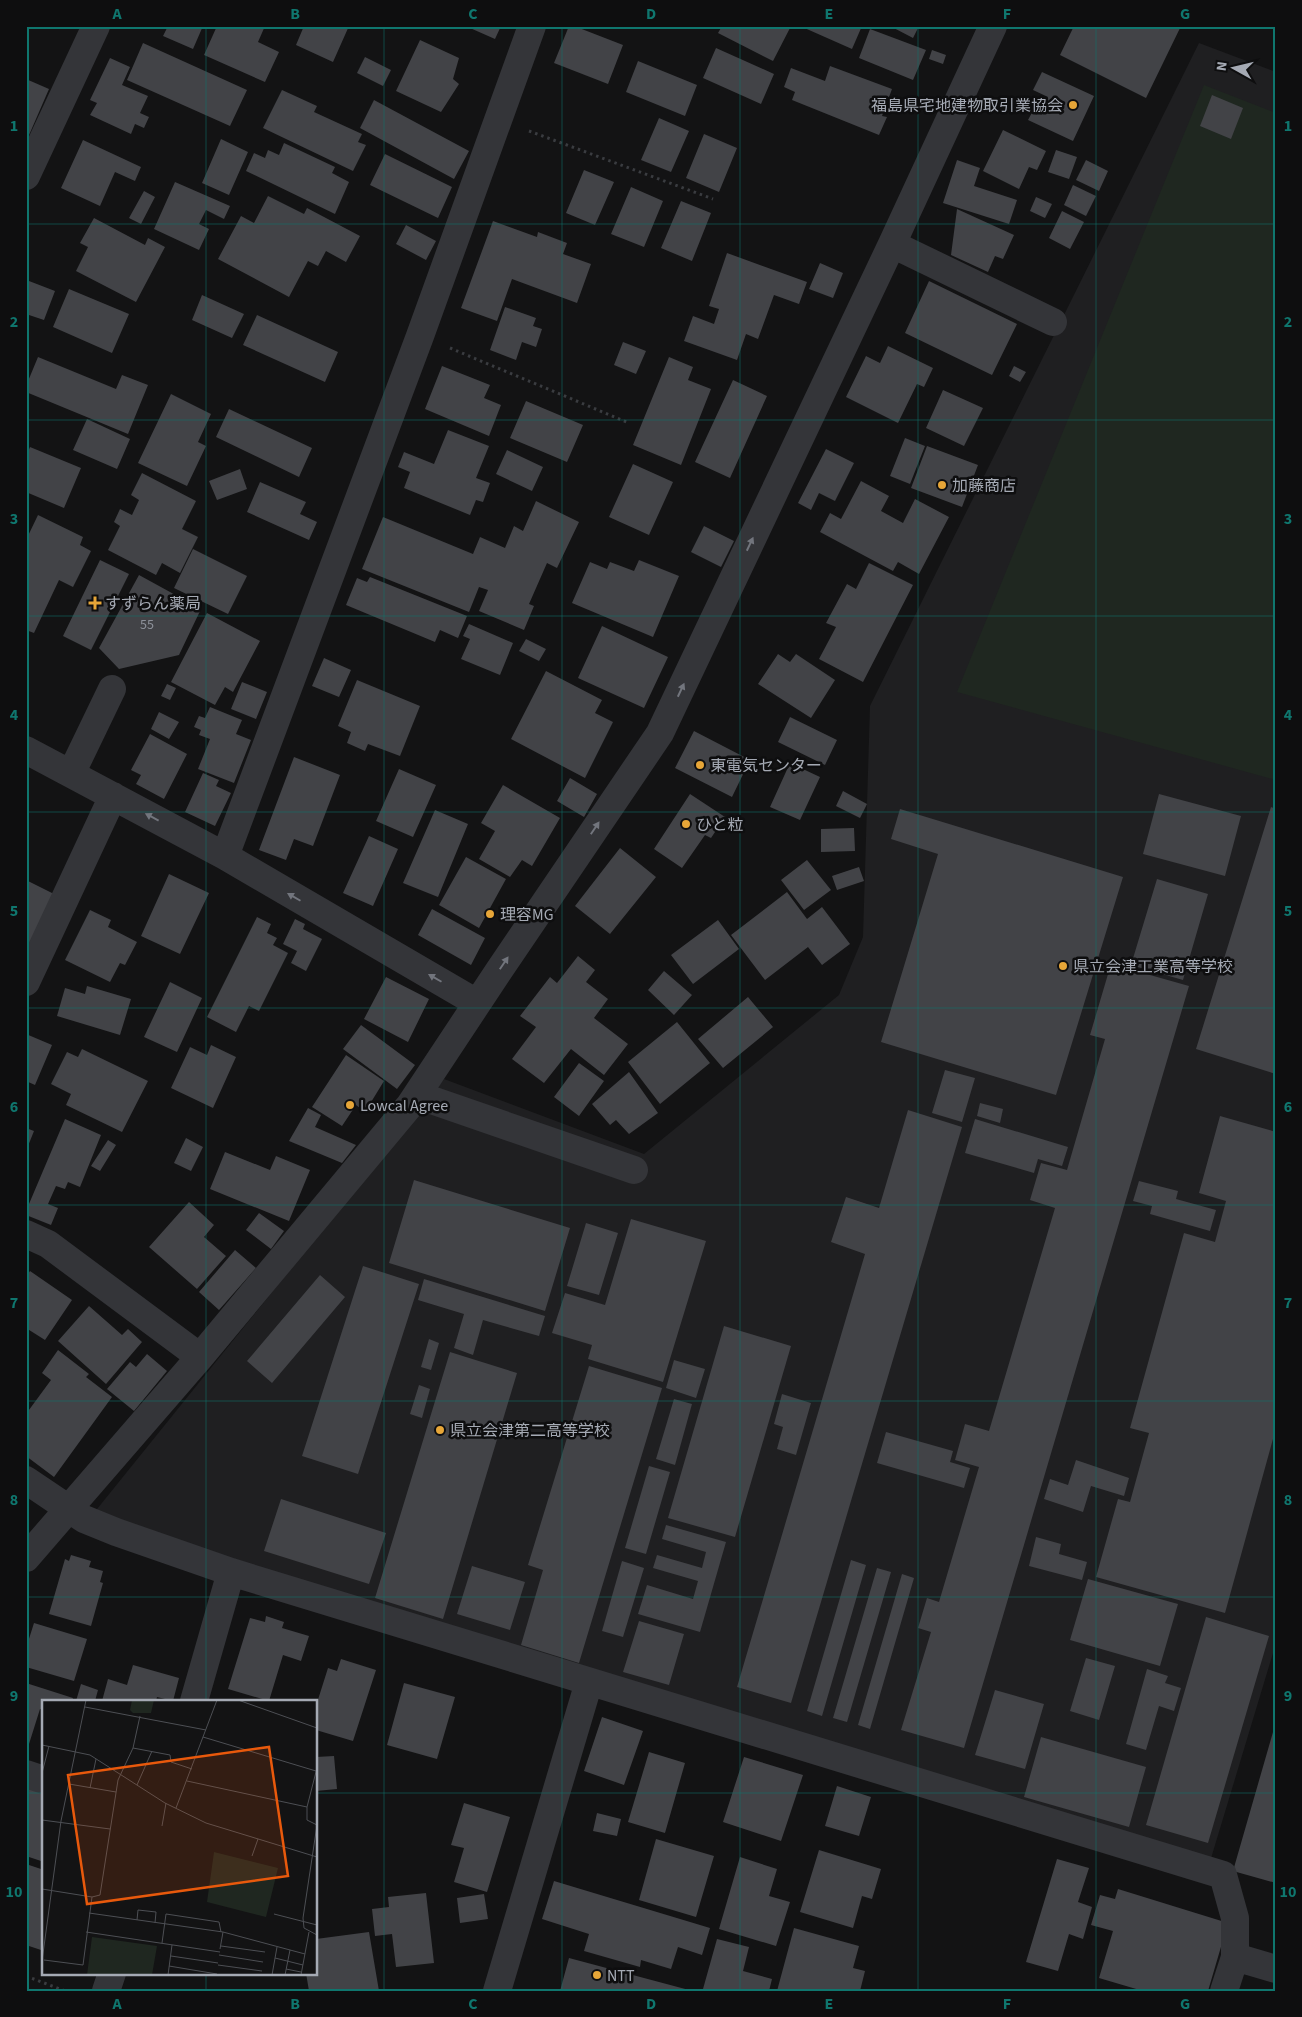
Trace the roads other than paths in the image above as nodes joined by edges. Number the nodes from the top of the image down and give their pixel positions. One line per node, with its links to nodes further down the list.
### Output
1 (96, 26): 4 (street)
2 (532, 26): 11 (street)
3 (993, 26): 5 (street)
4 (26, 176)
5 (892, 244): 6 (street); 13 (street, one-way to 5)
6 (1054, 322)
7 (112, 689): 9 (street)
8 (26, 750): 9 (street)
9 (71, 774): 10 (street)
10 (113, 796): 11 (street, one-way to 10); 12 (street)
11 (225, 856): 13 (street, one-way to 11)
12 (26, 982)
13 (477, 1003): 14 (street)
14 (416, 1095): 15 (street); 17 (street)
15 (634, 1170)
16 (26, 1234): 17 (street)
17 (200, 1357): 19 (street)
18 (26, 1480): 19 (street)
19 (69, 1510): 20 (street); 21 (street)
20 (26, 1558)
21 (231, 1572): 22 (street); 23 (street)
22 (589, 1682): 26 (street); 30 (street)
23 (194, 1700)
24 (26, 1774): 25 (street)
25 (42, 1779)
26 (1235, 1957): 27 (street); 31 (street)
27 (1276, 1969)
28 (112, 1974): 29 (street)
29 (106, 1991)
30 (497, 1991)
31 (1224, 1991)

